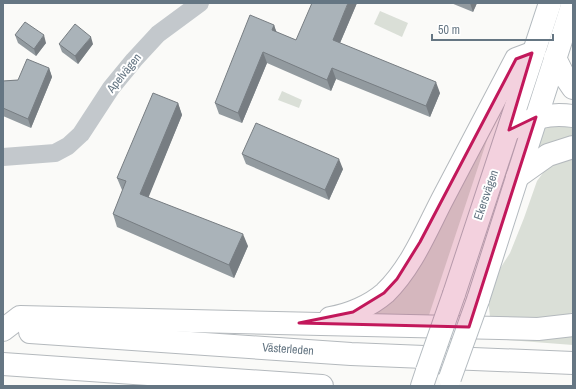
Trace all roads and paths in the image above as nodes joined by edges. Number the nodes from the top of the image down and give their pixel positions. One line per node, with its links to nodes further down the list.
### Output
1 (200, 3): 11 (street, Apelvägen)
2 (550, 3): 5 (main road, Ekersvägen)
3 (573, 3): 4 (main road, Ekersvägen)
4 (558, 48): 6 (main road); 8 (main road, Ekersvägen)
5 (532, 53): 9 (main road, Ekersvägen); 13 (main road)
6 (573, 88)
7 (573, 116): 8 (main road)
8 (536, 117): 9 (main road); 12 (main road, Ekersvägen)
9 (509, 130): 19 (main road, Ekersvägen, bridge)
10 (573, 147): 12 (main road)
11 (3, 157)
12 (516, 177): 20 (main road, Ekersvägen, bridge)
13 (299, 323): 14 (main road); 15 (main road)
14 (573, 325)
15 (3, 330): 16 (main road, Västerleden)
16 (573, 363)
17 (3, 364): 18 (main road)
18 (322, 386)
19 (422, 386)
20 (447, 386)

